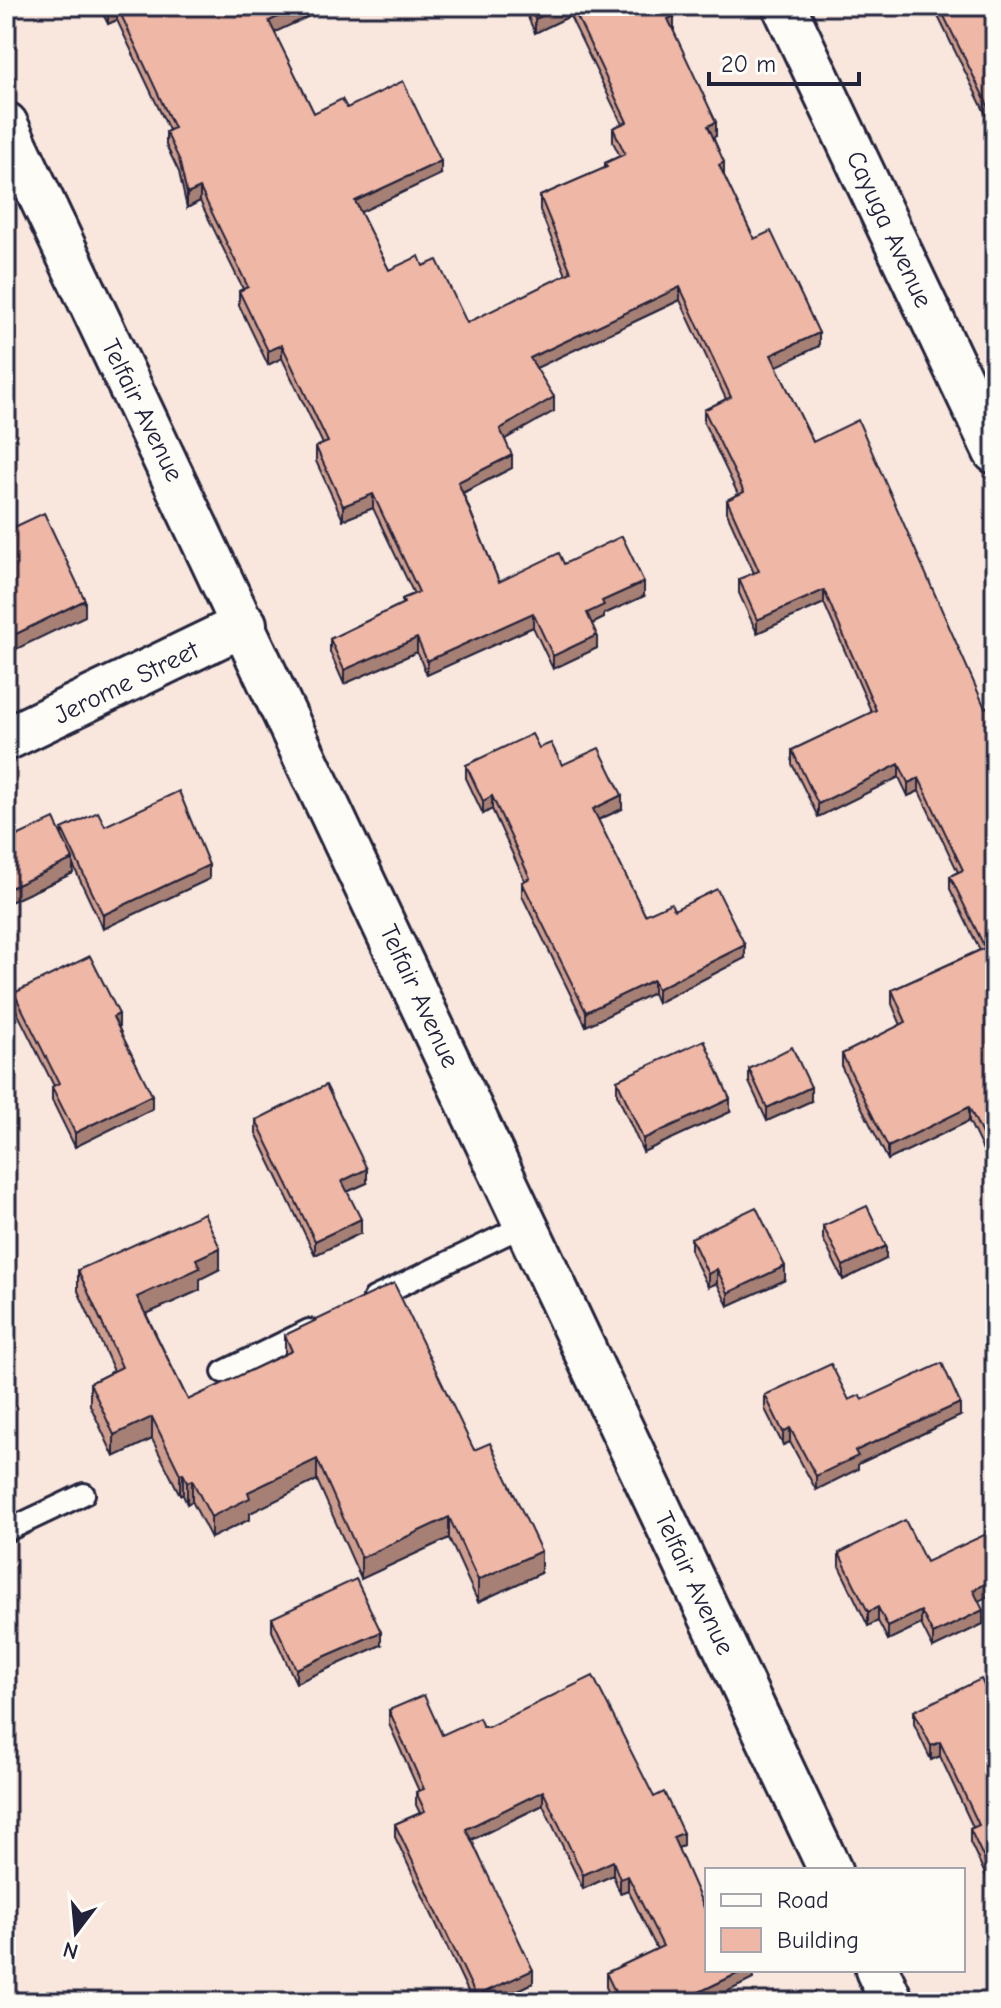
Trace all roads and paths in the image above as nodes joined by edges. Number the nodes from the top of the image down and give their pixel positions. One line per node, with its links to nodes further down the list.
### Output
1 (784, 6): 3 (street, Cayuga Avenue)
2 (6, 124): 4 (street, Telfair Avenue)
3 (995, 452)
4 (245, 624): 5 (street, Jerome Street); 6 (street, Telfair Avenue)
5 (6, 739)
6 (527, 1224): 7 (lane); 12 (street, Telfair Avenue)
7 (361, 1305)
8 (333, 1318): 9 (lane)
9 (223, 1372)
10 (84, 1494): 11 (lane)
11 (6, 1531)
12 (829, 1868)
13 (878, 1972): 14 (street)
14 (892, 2002)

